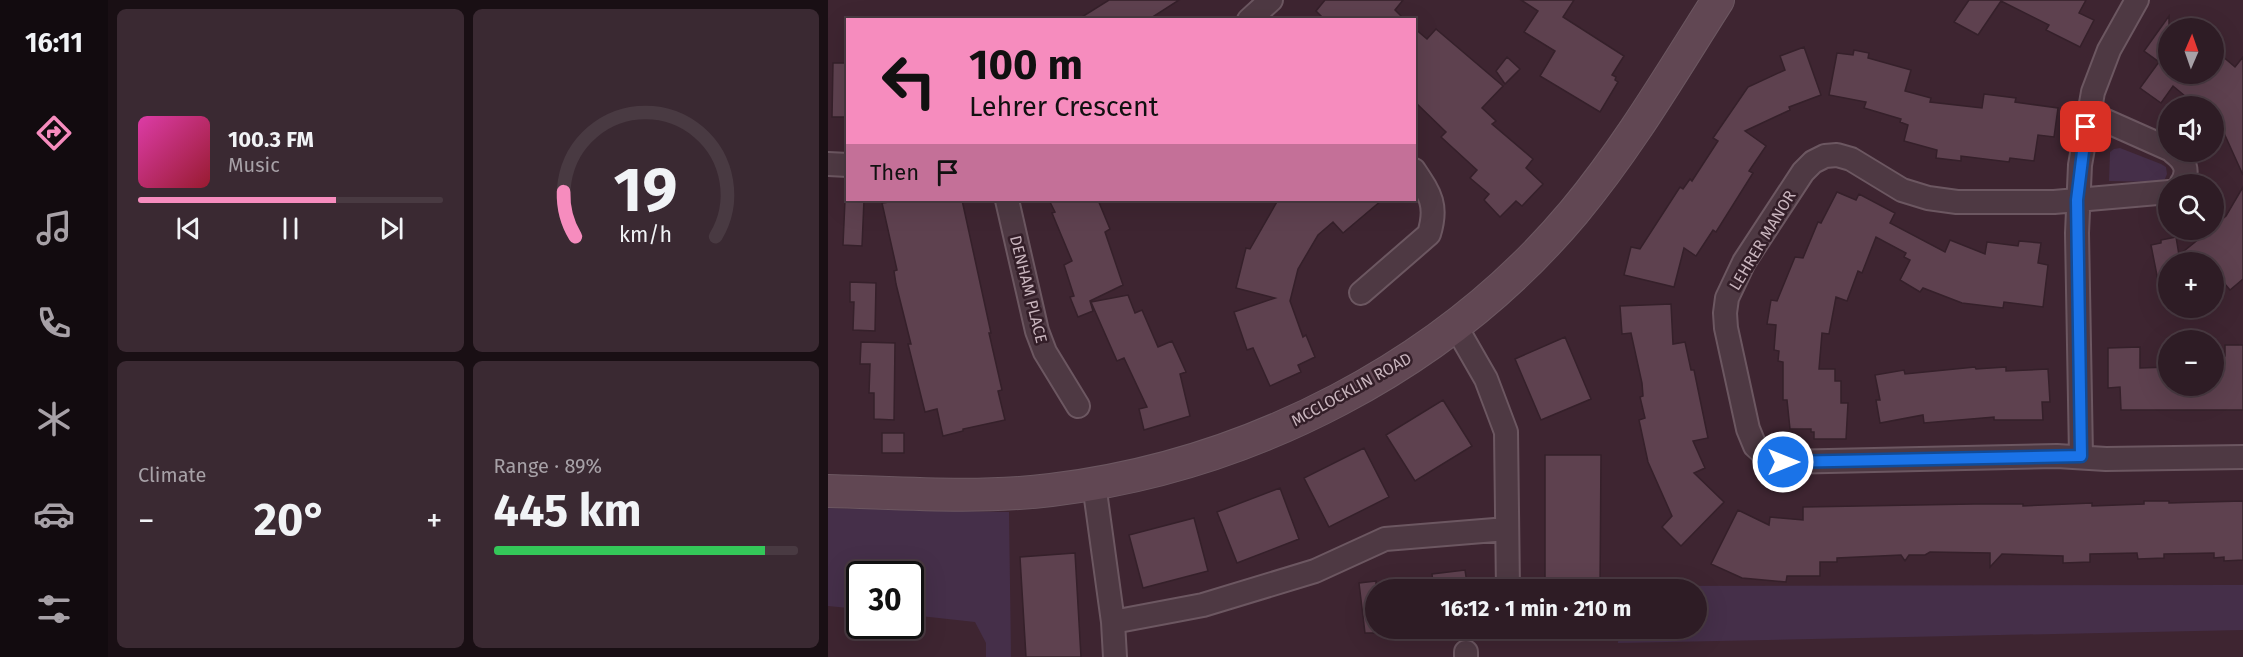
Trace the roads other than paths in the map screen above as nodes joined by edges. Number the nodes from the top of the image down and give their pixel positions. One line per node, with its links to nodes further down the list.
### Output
1 (1718, 0): 12 (street, MCCLOCKLIN ROAD)
2 (2137, 0): 3 (street)
3 (2088, 114): 4 (street); 9 (street)
4 (2158, 144)
5 (828, 164): 6 (street)
6 (846, 165)
7 (1416, 173): 11 (street)
8 (2158, 193): 9 (street, LEHRER MANOR)
9 (2077, 200): 14 (street); 14 (street, LEHRER MANOR)
10 (1007, 201): 13 (street, DENHAM PLACE)
11 (1360, 293)
12 (1455, 325): 16 (street, MCCLOCKLIN ROAD); 18 (street)
13 (1078, 406)
14 (2081, 456): 15 (street, LEHRER MANOR)
15 (2243, 457)
16 (1094, 484): 17 (street, MCCLOCKLIN ROAD); 20 (street)
17 (828, 490)
18 (1507, 529): 19 (street); 20 (street)
19 (1508, 579)
20 (1113, 622): 21 (street)
21 (1114, 657)

